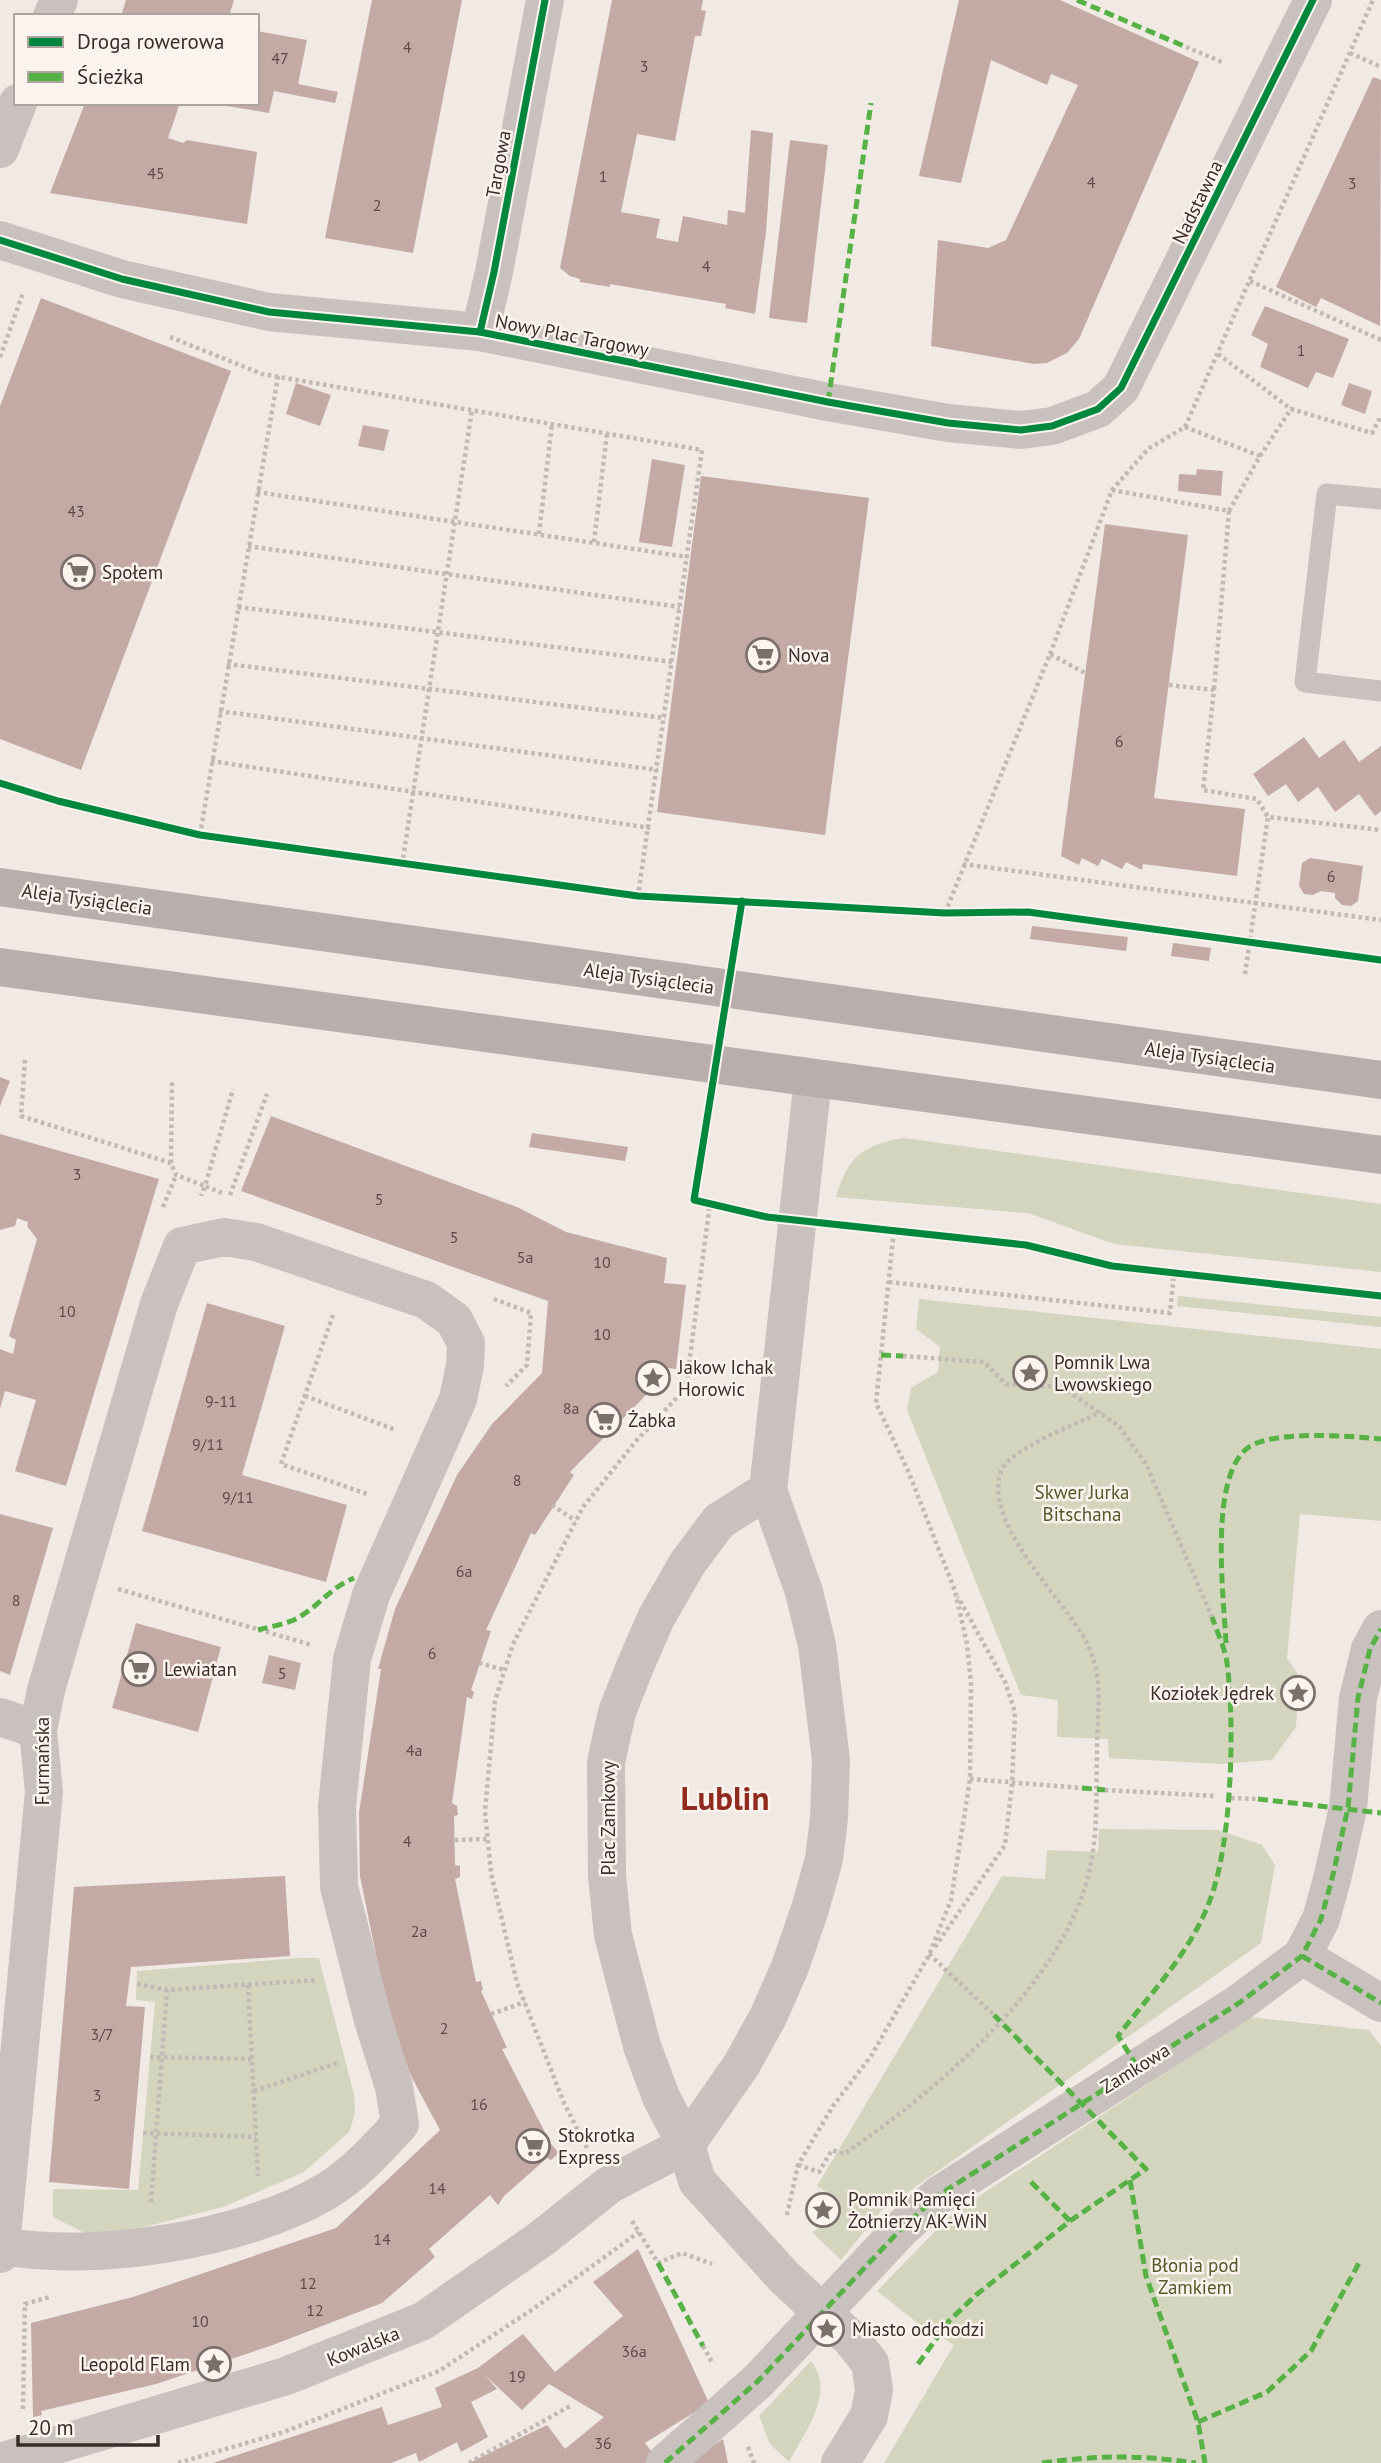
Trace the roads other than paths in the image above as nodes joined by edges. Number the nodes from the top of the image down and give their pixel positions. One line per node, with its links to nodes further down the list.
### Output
1 (545, 0): 6 (street, Targowa)
2 (1313, 0): 7 (street, Nadstawna)
3 (17, 105): 4 (street)
4 (0, 149)
5 (0, 240): 6 (street, Nowy Plac Targowy)
6 (480, 332): 7 (street, Nowy Plac Targowy)
7 (1098, 409)
8 (1381, 499): 9 (lane)
9 (1381, 691)
10 (0, 887): 13 (main road, Aleja Tysiąclecia)
11 (0, 967): 12 (main road)
12 (813, 1079): 14 (main road); 15 (street)
13 (1381, 1080)
14 (1381, 1156)
15 (768, 1490): 21 (street); 21 (street, Plac Zamkowy)
16 (1381, 1629): 19 (street, Zamkowa)
17 (0, 1717): 18 (street)
18 (38, 1730): 22 (street, Furmańska); 22 (street, Furmańska)
19 (1302, 1956): 20 (street); 24 (street, Zamkowa, bridge)
20 (1381, 2003)
21 (686, 2145): 23 (street, Kowalska); 25 (street, Plac Zamkowy)
22 (11, 2251)
23 (0, 2462)
24 (665, 2463)
25 (840, 2463)

